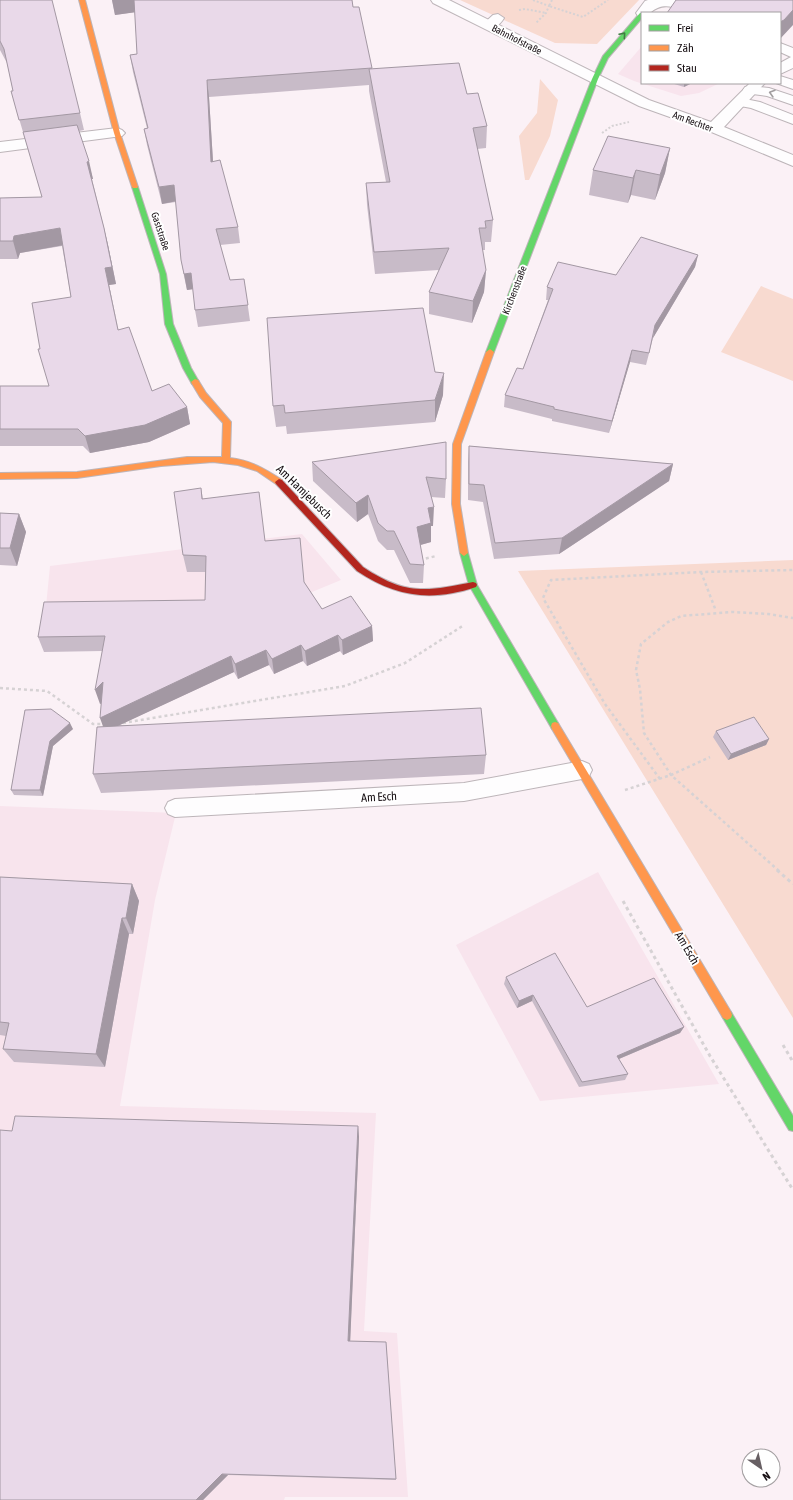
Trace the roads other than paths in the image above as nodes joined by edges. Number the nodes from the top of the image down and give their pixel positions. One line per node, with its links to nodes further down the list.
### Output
1 (82, 0): 24 (street, Gaststraße)
2 (438, 0): 14 (street, Bahnhofstraße)
3 (662, 0): 5 (street, Kirchenstraße)
4 (665, 0): 6 (street)
5 (643, 12)
6 (703, 12)
7 (641, 14): 14 (street, Kirchenstraße, one-way to 7)
8 (781, 47): 9 (street)
9 (793, 53)
10 (793, 61): 11 (street)
11 (781, 69)
12 (781, 70): 13 (lane)
13 (793, 70)
14 (595, 79): 23 (street, Am Rechter); 29 (street, Kirchenstraße)
15 (781, 80): 16 (lane)
16 (793, 85)
17 (754, 87): 18 (lane, one-way to 17); 19 (street)
18 (793, 101)
19 (740, 102): 20 (lane); 23 (street)
20 (763, 108): 21 (lane); 22 (lane)
21 (793, 113)
22 (793, 120)
23 (714, 128): 26 (street, Am Rechter)
24 (117, 133): 25 (street); 27 (street, Gaststraße)
25 (0, 146)
26 (793, 161)
27 (226, 460): 28 (street, Am Hamjebusch); 29 (street, Am Hamjebusch)
28 (0, 476)
29 (473, 585): 30 (street, Am Esch)
30 (582, 770): 31 (lane, Am Esch); 32 (street, Am Esch)
31 (174, 808)
32 (793, 1126)

